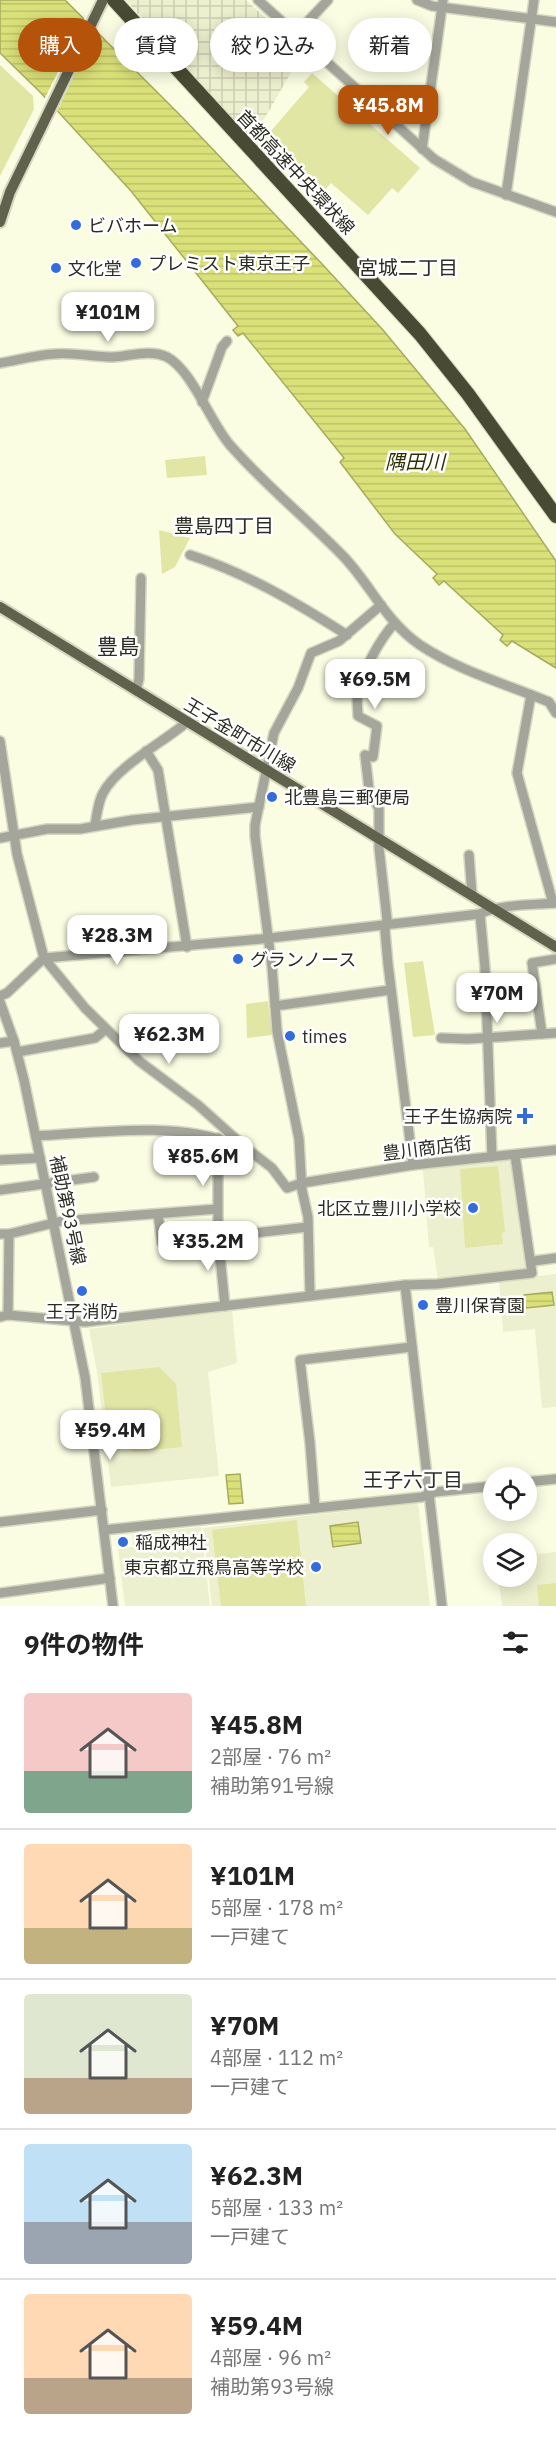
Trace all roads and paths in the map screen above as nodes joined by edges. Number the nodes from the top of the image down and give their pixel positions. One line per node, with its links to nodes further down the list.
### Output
1 (114, 0): 22 (highway, 首都高速中央環状線)
2 (119, 0): 21 (highway, 首都高速中央環状線)
3 (258, 0): 9 (street)
4 (328, 0): 10 (street)
5 (417, 0): 8 (street)
6 (534, 0): 11 (street)
7 (102, 3): 17 (main road)
8 (442, 4): 11 (street); 14 (street)
9 (278, 18)
10 (311, 18)
11 (531, 19): 12 (street); 15 (street)
12 (556, 22)
13 (336, 71): 14 (street)
14 (422, 149): 15 (street)
15 (506, 195): 16 (street)
16 (556, 212)
17 (0, 222)
18 (227, 341): 20 (street)
19 (0, 363): 20 (street)
20 (202, 402): 25 (street)
21 (556, 510)
22 (556, 516)
23 (190, 555): 28 (street)
24 (141, 578): 29 (street)
25 (381, 605): 27 (street); 28 (street)
26 (0, 607): 29 (main road, 王子金町市川線)
27 (394, 624): 30 (street); 41 (street)
28 (347, 635): 35 (street)
29 (136, 691): 32 (main road, 王子金町市川線)
30 (531, 695): 31 (street); 44 (street)
31 (556, 712)
32 (187, 722): 34 (street); 35 (main road, 王子金町市川線)
33 (0, 741): 39 (street)
34 (146, 751): 37 (street); 38 (street)
35 (266, 771): 36 (street); 41 (main road, 王子金町市川線)
36 (259, 807): 37 (street); 48 (street)
37 (165, 816): 38 (street); 49 (street)
38 (95, 825): 39 (street)
39 (14, 836): 40 (street); 51 (street)
40 (0, 838)
41 (380, 839): 43 (main road, 王子金町市川線); 47 (street)
42 (470, 855): 43 (street)
43 (472, 894): 45 (main road, 王子金町市川線)
44 (555, 903): 45 (street)
45 (497, 910): 46 (street); 50 (main road, 王子金町市川線)
46 (480, 914): 47 (street); 61 (street)
47 (386, 925): 48 (street); 53 (street)
48 (268, 938): 49 (street); 56 (street)
49 (187, 947): 51 (street)
50 (556, 947)
51 (44, 958): 54 (street); 57 (street)
52 (556, 959): 59 (street)
53 (390, 990): 56 (street); 73 (street)
54 (0, 996)
55 (0, 1002): 62 (street, 補助第93号線)
56 (275, 1006): 75 (street)
57 (106, 1029): 64 (street); 67 (street)
58 (556, 1033): 59 (street)
59 (543, 1034): 61 (street)
60 (441, 1038): 61 (street)
61 (487, 1038): 70 (street)
62 (14, 1041): 63 (street); 64 (street, 補助第93号線)
63 (0, 1044)
64 (17, 1052): 65 (street, 補助第93号線)
65 (36, 1136): 66 (street); 71 (street, 補助第93号線)
66 (218, 1138): 67 (street); 78 (street)
67 (238, 1142): 75 (street)
68 (556, 1150): 69 (street, 豊川商店街)
69 (515, 1155): 70 (street, 豊川商店街); 85 (street)
70 (492, 1157): 73 (street, 豊川商店街)
71 (40, 1158): 72 (street); 76 (street, 補助第93号線)
72 (0, 1160)
73 (413, 1165): 75 (street, 豊川商店街)
74 (94, 1177): 76 (street)
75 (302, 1183): 81 (street)
76 (46, 1184): 77 (street); 80 (street, 補助第93号線)
77 (0, 1190)
78 (217, 1209): 79 (street); 83 (street)
79 (158, 1215): 80 (street); 83 (street)
80 (54, 1222): 82 (street); 90 (street, 補助第93号線)
81 (308, 1227): 83 (street); 87 (street)
82 (5, 1234): 89 (street)
83 (218, 1236): 88 (street)
84 (556, 1258): 85 (street)
85 (531, 1263): 86 (street)
86 (405, 1285): 87 (street); 91 (street)
87 (310, 1296): 88 (street)
88 (225, 1306): 90 (street)
89 (4, 1316): 90 (street)
90 (74, 1322): 97 (street, 補助第93号線)
91 (412, 1347): 95 (street); 96 (street)
92 (556, 1479): 93 (street)
93 (537, 1481)
94 (483, 1488): 95 (street)
95 (428, 1495): 96 (street); 103 (street)
96 (315, 1508): 99 (street)
97 (102, 1510): 98 (street); 99 (street, 補助第93号線)
98 (0, 1522)
99 (104, 1530): 100 (street, 補助第93号線)
100 (110, 1578): 101 (street); 102 (street, 補助第93号線)
101 (0, 1593)
102 (113, 1606)
103 (442, 1606)

